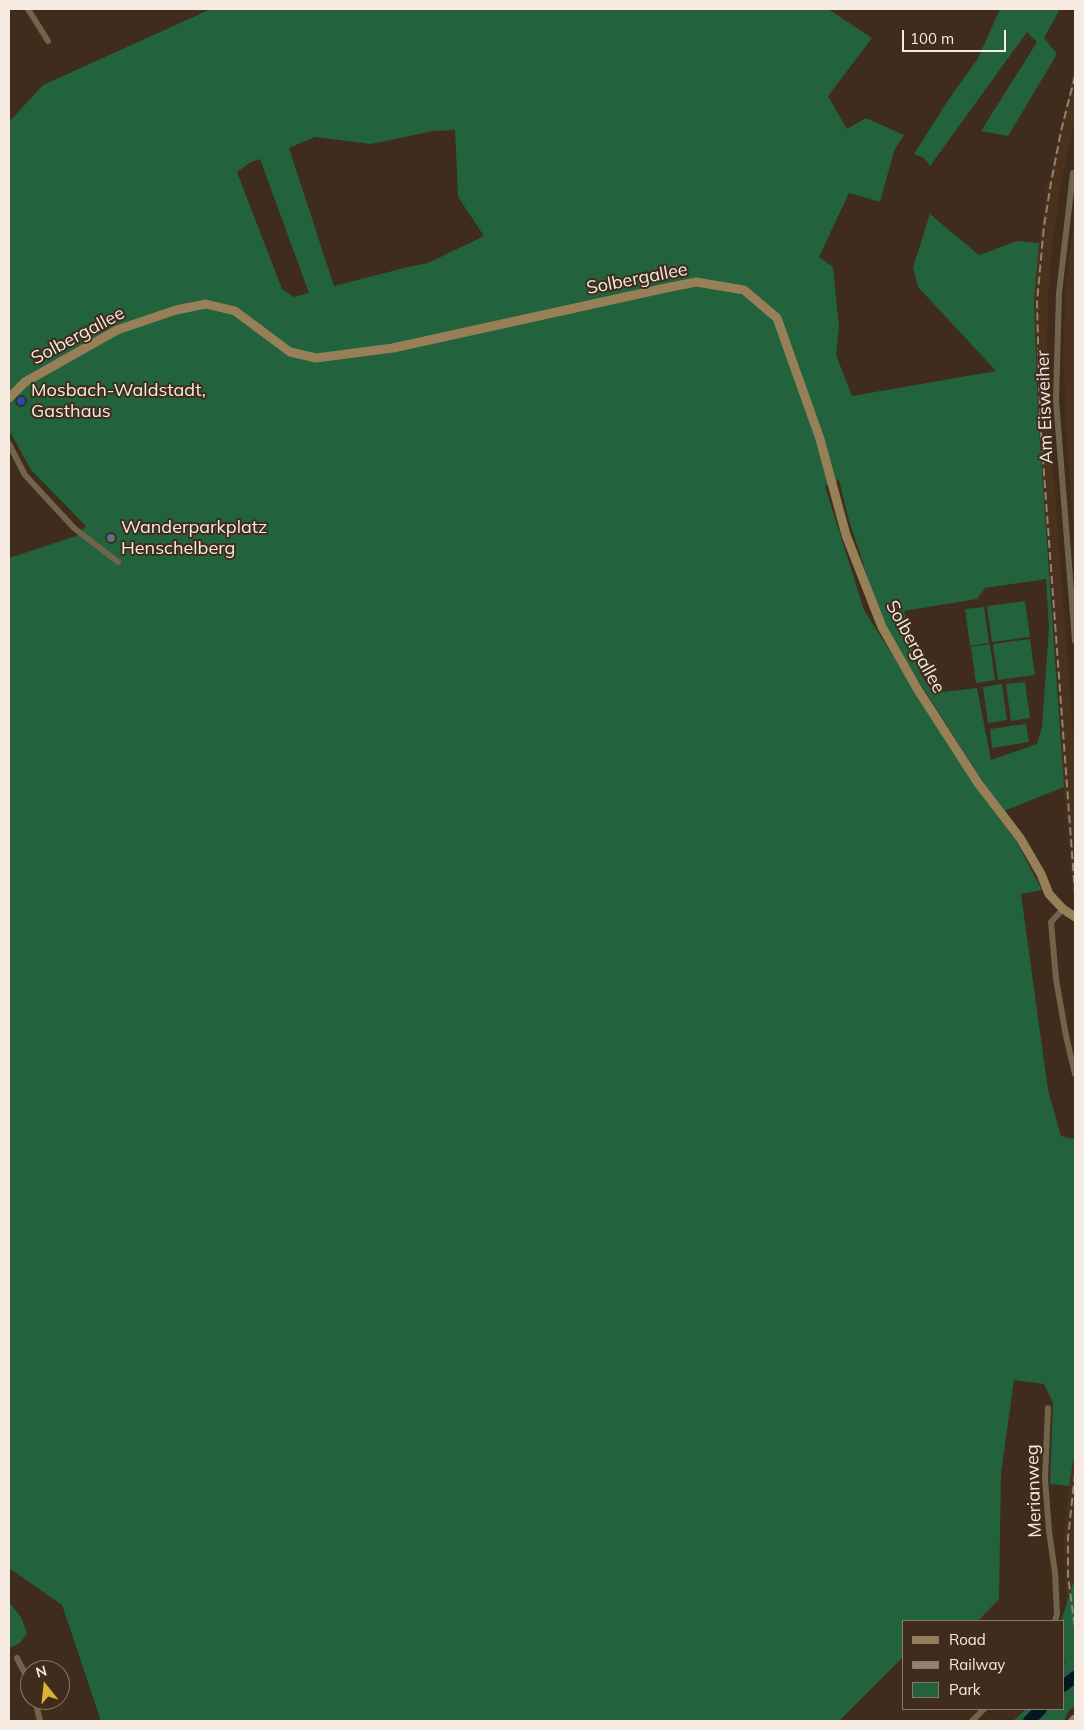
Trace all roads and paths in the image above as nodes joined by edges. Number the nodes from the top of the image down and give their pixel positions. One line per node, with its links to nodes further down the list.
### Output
1 (28, 9): 2 (street)
2 (48, 41)
3 (1073, 173): 7 (street, Am Eisweiher)
4 (9, 398): 8 (street, Solbergallee)
5 (9, 444): 6 (street)
6 (118, 562)
7 (1075, 641)
8 (1063, 909): 9 (street, Solbergallee); 10 (street)
9 (1075, 916)
10 (1075, 1074)
11 (1048, 1408): 12 (street, Merianweg)
12 (1055, 1620)
13 (17, 1658): 14 (street)
14 (20, 1664)
15 (983, 1710): 16 (street)
16 (972, 1721)

